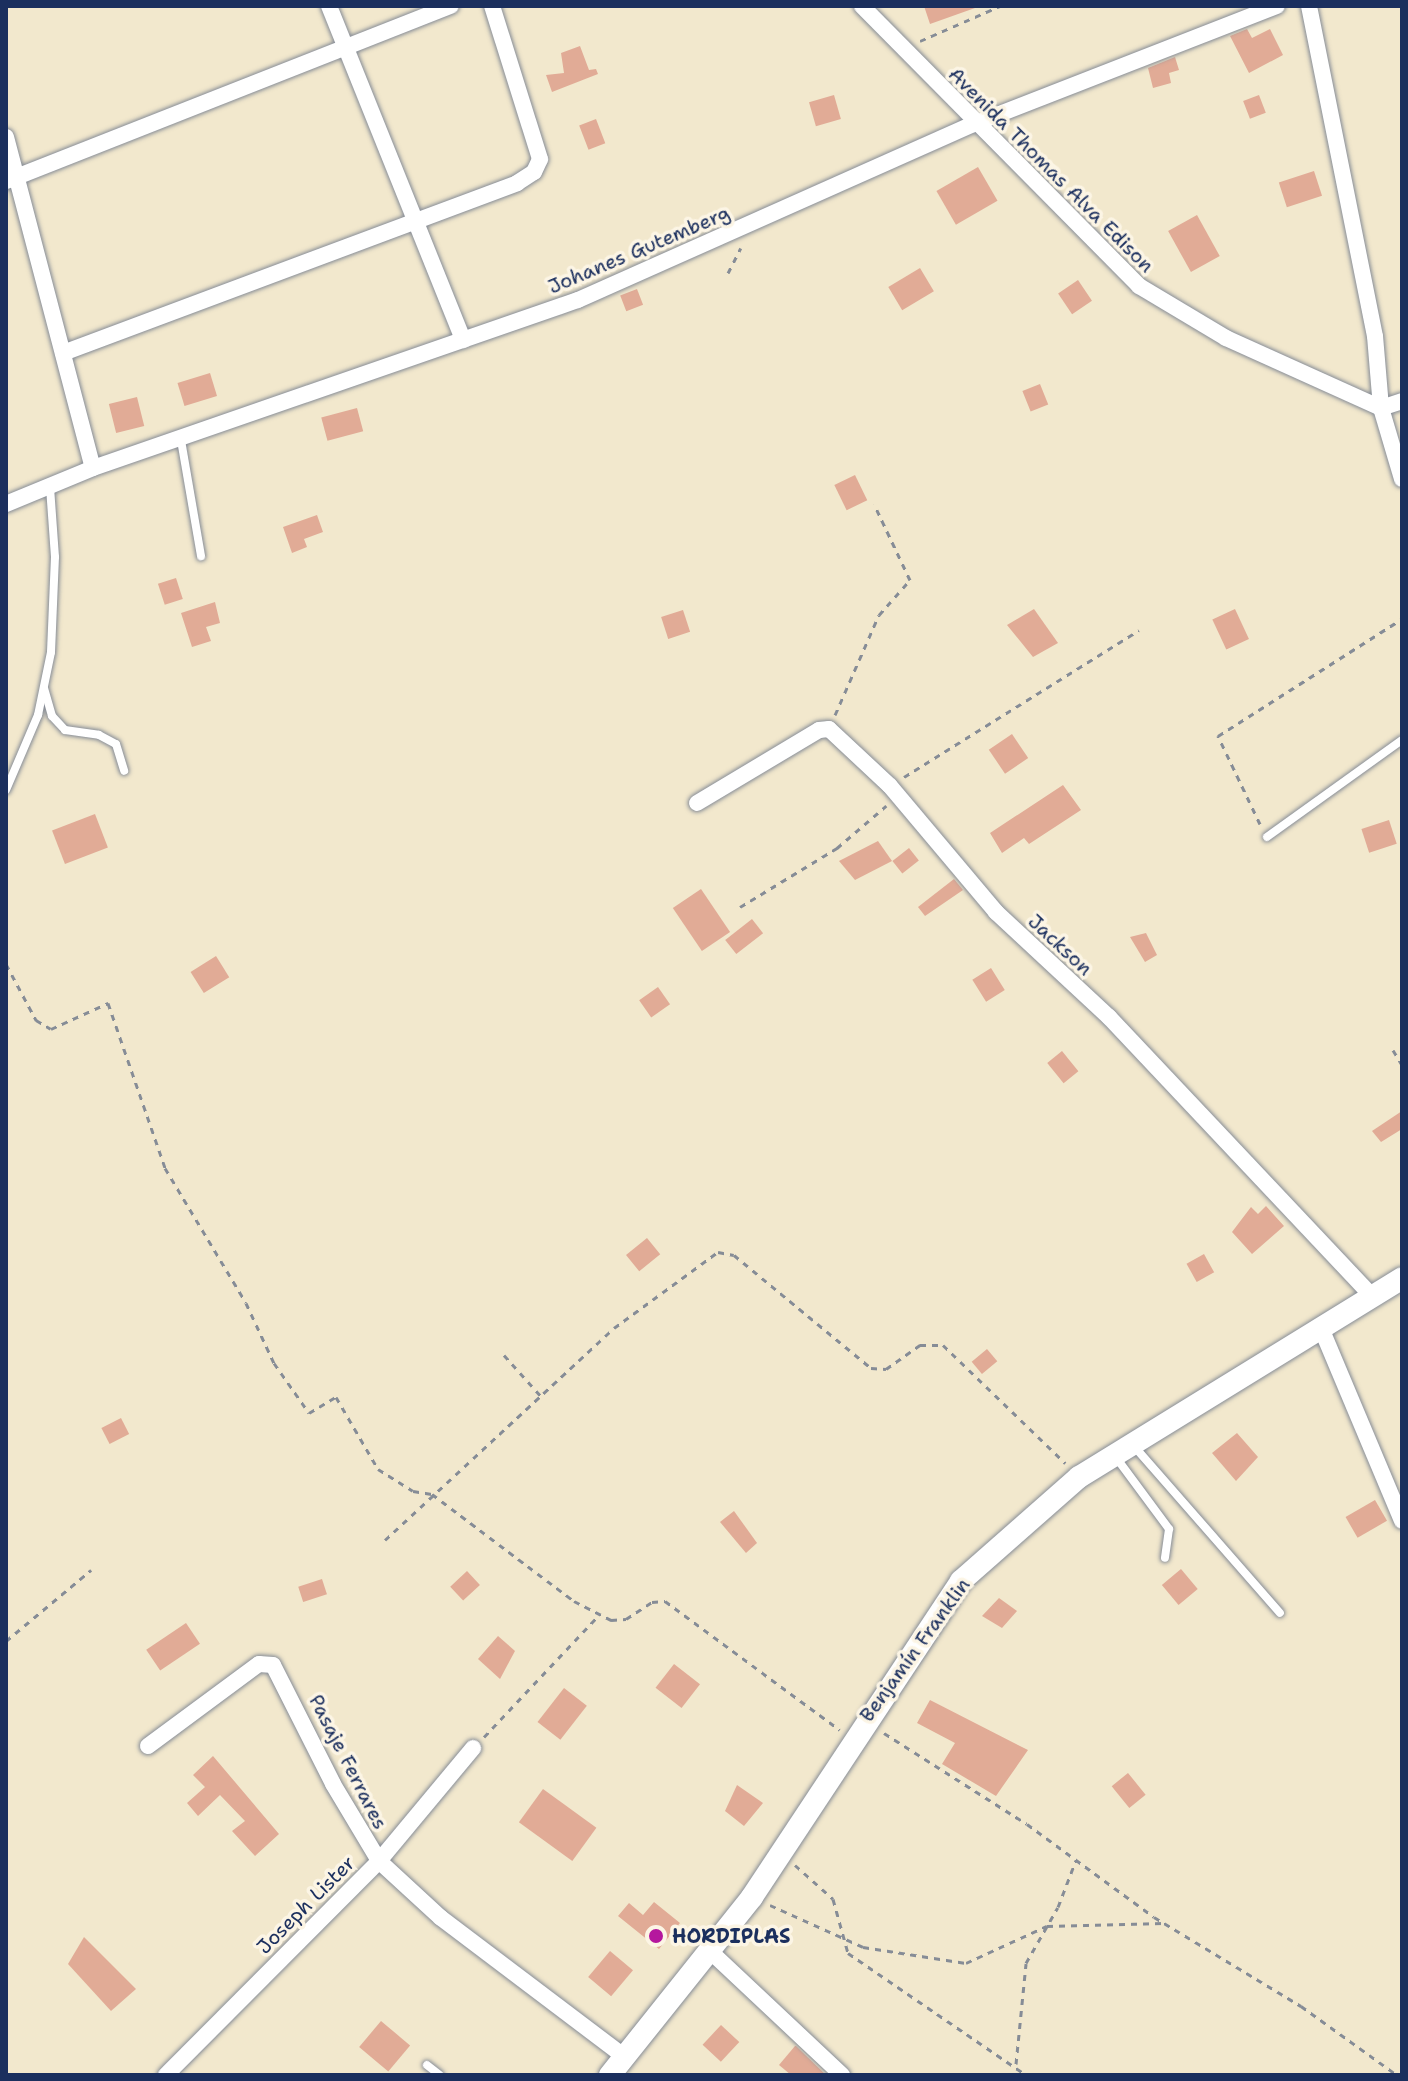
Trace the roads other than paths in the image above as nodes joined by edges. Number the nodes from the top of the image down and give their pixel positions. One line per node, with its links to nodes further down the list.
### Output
1 (329, 6): 7 (street)
2 (451, 6): 7 (street)
3 (492, 6): 11 (street)
4 (862, 6): 8 (street, Avenida Thomas Alva Edison)
5 (1277, 6): 8 (street, Johanes Gutemberg)
6 (1309, 6): 15 (street)
7 (345, 47): 10 (street); 11 (street)
8 (974, 124): 12 (street, Johanes Gutemberg); 15 (street, Avenida Thomas Alva Edison)
9 (6, 137): 10 (street)
10 (11, 178): 13 (street)
11 (416, 220): 12 (street); 13 (street)
12 (463, 340): 16 (street, Johanes Gutemberg)
13 (63, 353): 17 (street)
14 (1402, 401): 15 (street)
15 (1381, 408): 18 (street)
16 (181, 440): 17 (street, Johanes Gutemberg); 21 (lane)
17 (93, 468): 19 (street, Johanes Gutemberg)
18 (1402, 479)
19 (50, 486): 20 (street, Johanes Gutemberg); 22 (lane)
20 (6, 504)
21 (201, 556)
22 (44, 688): 24 (lane); 25 (lane)
23 (1402, 740): 27 (lane)
24 (124, 771)
25 (6, 790)
26 (697, 803): 29 (street, Jackson)
27 (1267, 837)
28 (1402, 1278): 29 (street, Benjamín Franklin)
29 (1373, 1297): 30 (street, Benjamín Franklin)
30 (1321, 1328): 31 (street, Benjamín Franklin); 32 (street)
31 (1123, 1450): 33 (lane); 34 (lane); 38 (street, Benjamín Franklin)
32 (1402, 1521)
33 (1165, 1558)
34 (1280, 1613)
35 (148, 1746): 37 (street, Pasaje Ferrares)
36 (473, 1748): 37 (street, Joseph Lister)
37 (379, 1861): 39 (street, Pasaje Ferrares); 41 (street, Joseph Lister)
38 (711, 1952): 39 (street, Benjamín Franklin); 44 (street)
39 (625, 2057): 43 (street, Benjamín Franklin)
40 (427, 2065): 42 (lane)
41 (166, 2075)
42 (440, 2075)
43 (610, 2075)
44 (842, 2075)

